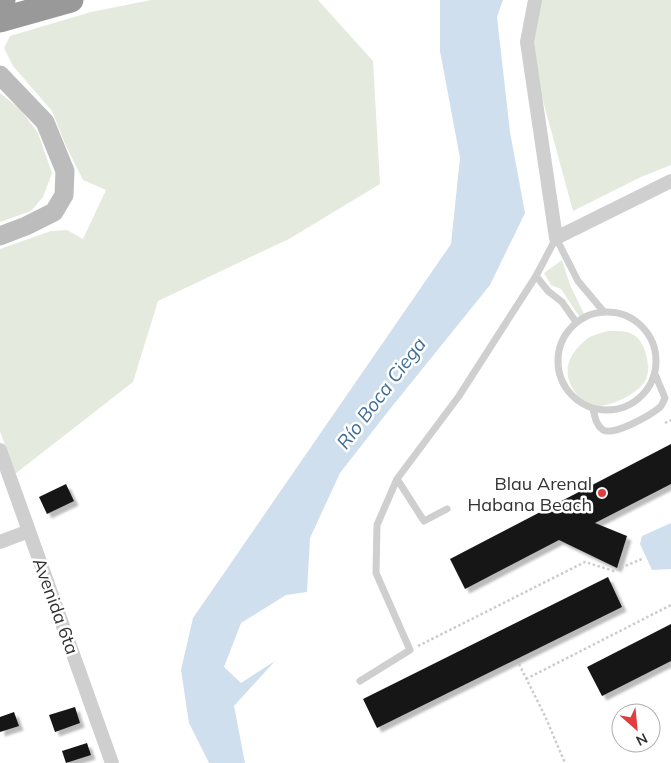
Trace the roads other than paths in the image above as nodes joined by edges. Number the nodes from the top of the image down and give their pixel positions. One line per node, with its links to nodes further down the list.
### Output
1 (72, 0): 3 (highway)
2 (536, 0): 7 (street)
3 (2, 13)
4 (0, 75): 6 (street)
5 (671, 181): 7 (street)
6 (0, 236)
7 (556, 238): 8 (lane); 9 (lane)
8 (536, 276): 10 (lane); 14 (lane)
9 (604, 312): 10 (lane); 11 (lane)
10 (576, 322): 12 (lane)
11 (655, 374): 12 (lane); 12 (lane)
12 (593, 409)
13 (0, 450): 16 (street, Avenida 6ta)
14 (397, 479): 15 (lane); 18 (lane)
15 (447, 509)
16 (29, 531): 17 (street); 19 (street, Avenida 6ta)
17 (0, 542)
18 (360, 680)
19 (112, 763)

